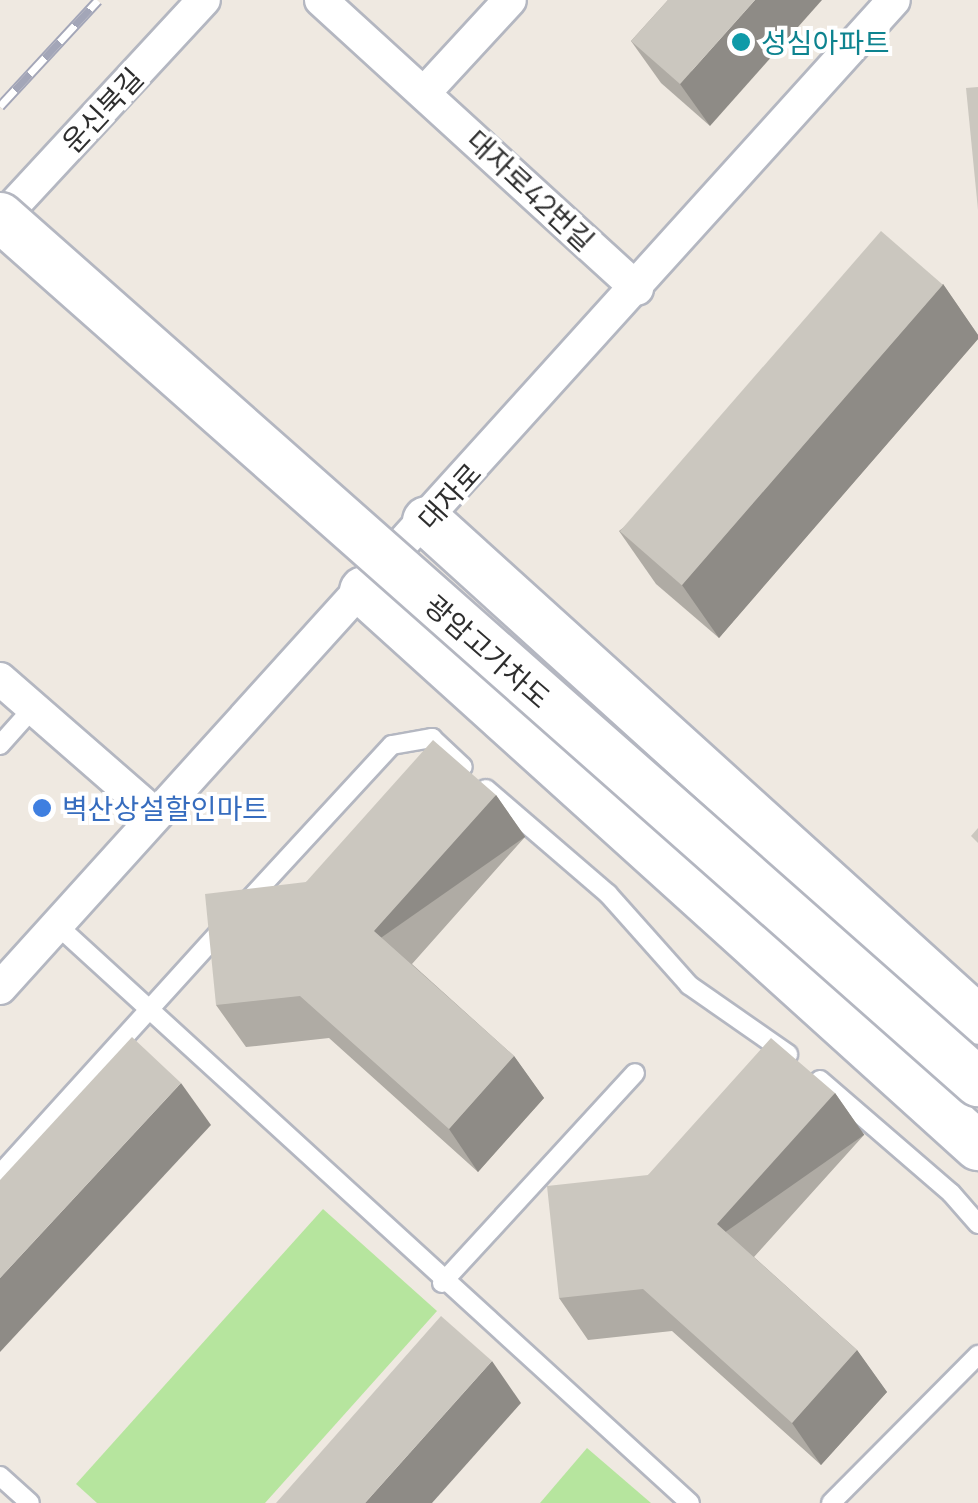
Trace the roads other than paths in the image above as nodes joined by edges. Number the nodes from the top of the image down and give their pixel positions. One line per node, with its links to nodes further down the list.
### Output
1 (204, 0): 6 (street, 운신북길)
2 (321, 0): 5 (street, 대자로42번길)
3 (510, 0): 5 (street)
4 (894, 0): 7 (street, 대자로)
5 (425, 92): 7 (street, 대자로42번길)
6 (0, 219): 19 (street, 광암고가차도, bridge)
7 (637, 288): 8 (street, 대자로)
8 (427, 521): 9 (street, 대자로); 17 (street)
9 (364, 591): 13 (street, 대자로); 20 (street)
10 (0, 679): 11 (street)
11 (33, 708): 12 (lane); 13 (street)
12 (0, 745)
13 (154, 814): 14 (street, 대자로)
14 (57, 925): 15 (street, 대자로); 16 (lane)
15 (0, 988)
16 (148, 1009): 21 (lane); 22 (lane); 23 (lane)
17 (978, 1020)
18 (635, 1073): 23 (lane)
19 (978, 1082)
20 (978, 1146)
21 (0, 1174)
22 (978, 1224)
23 (442, 1283): 27 (lane)
24 (978, 1355): 28 (lane)
25 (0, 1476): 26 (lane)
26 (30, 1503)
27 (690, 1503)
28 (831, 1503)

